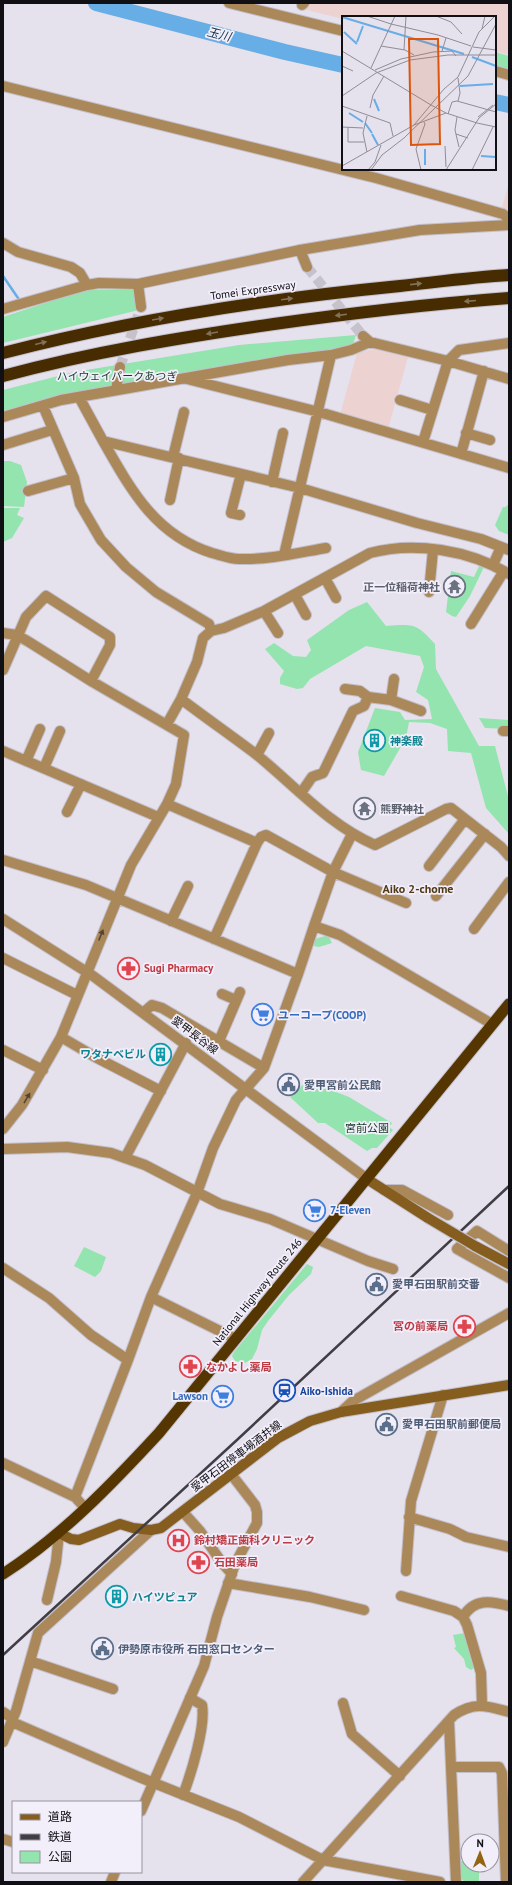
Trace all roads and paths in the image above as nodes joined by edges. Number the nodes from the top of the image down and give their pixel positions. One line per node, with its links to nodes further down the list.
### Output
1 (229, 3): 2 (street)
2 (342, 31)
3 (496, 71): 4 (street)
4 (509, 75)
5 (3, 86): 6 (street)
6 (342, 170)
7 (344, 170): 8 (street)
8 (509, 219)
9 (509, 226): 11 (street)
10 (3, 243): 15 (street)
11 (300, 250): 12 (street); 14 (street)
12 (307, 267)
13 (509, 275): 20 (highway, Tomei Expressway, one-way to 13)
14 (138, 284): 15 (street); 17 (street)
15 (87, 285): 18 (street)
16 (509, 298): 25 (highway, one-way to 25)
17 (141, 308)
18 (3, 309)
19 (509, 343): 22 (street)
20 (3, 353)
21 (331, 355): 22 (street); 26 (street); 34 (street)
22 (448, 361): 24 (street); 32 (street)
23 (120, 367): 28 (street)
24 (484, 371): 27 (street); 38 (street)
25 (3, 376)
26 (184, 378): 28 (street); 34 (street)
27 (509, 379)
28 (116, 390): 29 (street)
29 (79, 397): 31 (street); 40 (street)
30 (400, 400): 32 (street)
31 (43, 406): 35 (street); 36 (street)
32 (432, 410): 41 (street)
33 (184, 412): 44 (street)
34 (319, 412): 41 (street); 49 (street)
35 (3, 417)
36 (52, 430): 42 (street); 47 (street)
37 (283, 433): 48 (street)
38 (466, 433): 39 (street); 43 (street)
39 (490, 440)
40 (103, 441): 44 (street); 56 (street)
41 (422, 442): 43 (street)
42 (3, 445)
43 (461, 454): 45 (street)
44 (176, 457): 46 (street); 51 (street)
45 (509, 468)
46 (241, 474): 48 (street); 52 (street)
47 (74, 478): 50 (street); 66 (street)
48 (272, 482): 49 (street)
49 (300, 488): 54 (street); 56 (street)
50 (28, 491)
51 (170, 500)
52 (232, 513)
53 (326, 548): 56 (street)
54 (505, 548): 57 (street)
55 (433, 550): 57 (street); 59 (street); 60 (street)
56 (284, 555)
57 (492, 565): 58 (street)
58 (507, 573): 65 (street)
59 (325, 578): 61 (street); 62 (street)
60 (429, 592)
61 (295, 595): 63 (street); 64 (street)
62 (336, 598)
63 (264, 611): 66 (street); 68 (street)
64 (306, 615)
65 (471, 624)
66 (211, 631): 75 (street)
67 (3, 633): 69 (street)
68 (278, 633)
69 (17, 635): 70 (street); 72 (street); 72 (street)
70 (3, 670)
71 (394, 679): 76 (street)
72 (91, 681): 78 (street)
73 (345, 689): 74 (street)
74 (368, 697): 76 (street); 87 (street)
75 (181, 699): 78 (street); 83 (street)
76 (391, 700): 77 (street)
77 (421, 711)
78 (168, 724): 88 (street)
79 (37, 732): 84 (street)
80 (269, 733): 83 (street)
81 (57, 736): 85 (street)
82 (3, 751): 84 (street)
83 (257, 755): 87 (street)
84 (26, 761): 85 (street)
85 (44, 768): 86 (street)
86 (81, 784): 89 (street); 90 (street)
87 (301, 793): 92 (street)
88 (167, 804): 90 (street); 94 (street)
89 (67, 812)
90 (158, 817): 102 (street)
91 (465, 819): 92 (street); 93 (street); 97 (street)
92 (352, 834): 98 (street)
93 (485, 834): 95 (street); 101 (street)
94 (257, 843): 98 (street); 108 (street)
95 (509, 856)
96 (3, 860): 102 (street)
97 (429, 866)
98 (333, 872): 103 (street); 106 (street)
99 (509, 882): 107 (street)
100 (188, 886): 105 (street)
101 (436, 896)
102 (116, 899): 105 (street); 110 (street, one-way to 102)
103 (406, 903)
104 (3, 919): 110 (street, 愛甲長谷線)
105 (171, 921): 108 (street)
106 (314, 926): 111 (street); 116 (street)
107 (474, 929)
108 (214, 939): 111 (street)
109 (3, 958): 113 (street)
110 (87, 971): 113 (street); 115 (street, 愛甲長谷線)
111 (298, 974): 121 (street)
112 (222, 994): 118 (street)
113 (77, 995): 117 (street)
114 (509, 1004): 116 (highway, National Highway Route 246)
115 (144, 1012): 118 (street); 119 (street, 愛甲長谷線)
116 (492, 1024): 128 (highway, National Highway Route 246)
117 (61, 1037): 122 (street); 124 (street)
118 (219, 1041): 121 (street)
119 (186, 1043): 123 (street, 愛甲長谷線); 124 (street)
120 (3, 1050): 122 (street)
121 (264, 1068): 123 (street)
122 (44, 1070): 125 (street, one-way to 122)
123 (246, 1088): 128 (street, 愛甲長谷線); 130 (street)
124 (161, 1091): 127 (street)
125 (3, 1129)
126 (3, 1149): 127 (street)
127 (125, 1158): 130 (street)
128 (368, 1179): 129 (main road); 132 (highway, National Highway Route 246)
129 (384, 1190): 131 (street); 134 (main road, bridge)
130 (197, 1194): 132 (street); 138 (street)
131 (448, 1215)
132 (317, 1239): 136 (street); 140 (highway, National Highway Route 246)
133 (509, 1252): 137 (street)
134 (509, 1264)
135 (3, 1268): 141 (street)
136 (393, 1269)
137 (509, 1278)
138 (151, 1297): 140 (street); 141 (street)
139 (509, 1313): 144 (street)
140 (236, 1339): 148 (highway, National Highway Route 246)
141 (128, 1360): 147 (street)
142 (509, 1385): 143 (main road, 愛甲石田停車場酒井線)
143 (443, 1395): 144 (main road, 愛甲石田停車場酒井線); 150 (street)
144 (341, 1412): 146 (main road, 愛甲石田停車場酒井線)
145 (3, 1463): 147 (street)
146 (231, 1474): 149 (main road, 愛甲石田停車場酒井線); 156 (street)
147 (76, 1497): 148 (street)
148 (85, 1508): 152 (highway, National Highway Route 246)
149 (183, 1512): 151 (main road, 愛甲石田停車場酒井線); 156 (street)
150 (409, 1517): 153 (street); 154 (street)
151 (151, 1530): 152 (main road); 162 (street)
152 (59, 1533): 155 (highway, National Highway Route 246); 158 (street)
153 (507, 1548)
154 (406, 1571)
155 (3, 1574)
156 (230, 1579): 160 (street); 164 (street)
157 (401, 1596): 161 (street)
158 (47, 1600)
159 (509, 1606): 161 (street)
160 (364, 1610)
161 (463, 1617): 166 (street)
162 (30, 1661): 163 (street); 169 (street)
163 (113, 1689)
164 (190, 1698): 174 (street); 175 (street)
165 (343, 1703): 173 (street)
166 (482, 1705): 168 (street); 170 (street)
167 (3, 1712): 169 (street)
168 (509, 1712)
169 (12, 1720): 171 (street); 174 (street)
170 (449, 1721): 172 (street); 173 (street)
171 (3, 1742)
172 (452, 1767): 180 (street); 181 (street)
173 (400, 1776): 177 (street)
174 (154, 1782): 175 (street); 176 (street)
175 (183, 1795): 177 (street)
176 (142, 1810)
177 (323, 1860): 178 (street); 179 (street)
178 (303, 1882)
179 (440, 1882)
180 (456, 1882)
181 (506, 1882)

